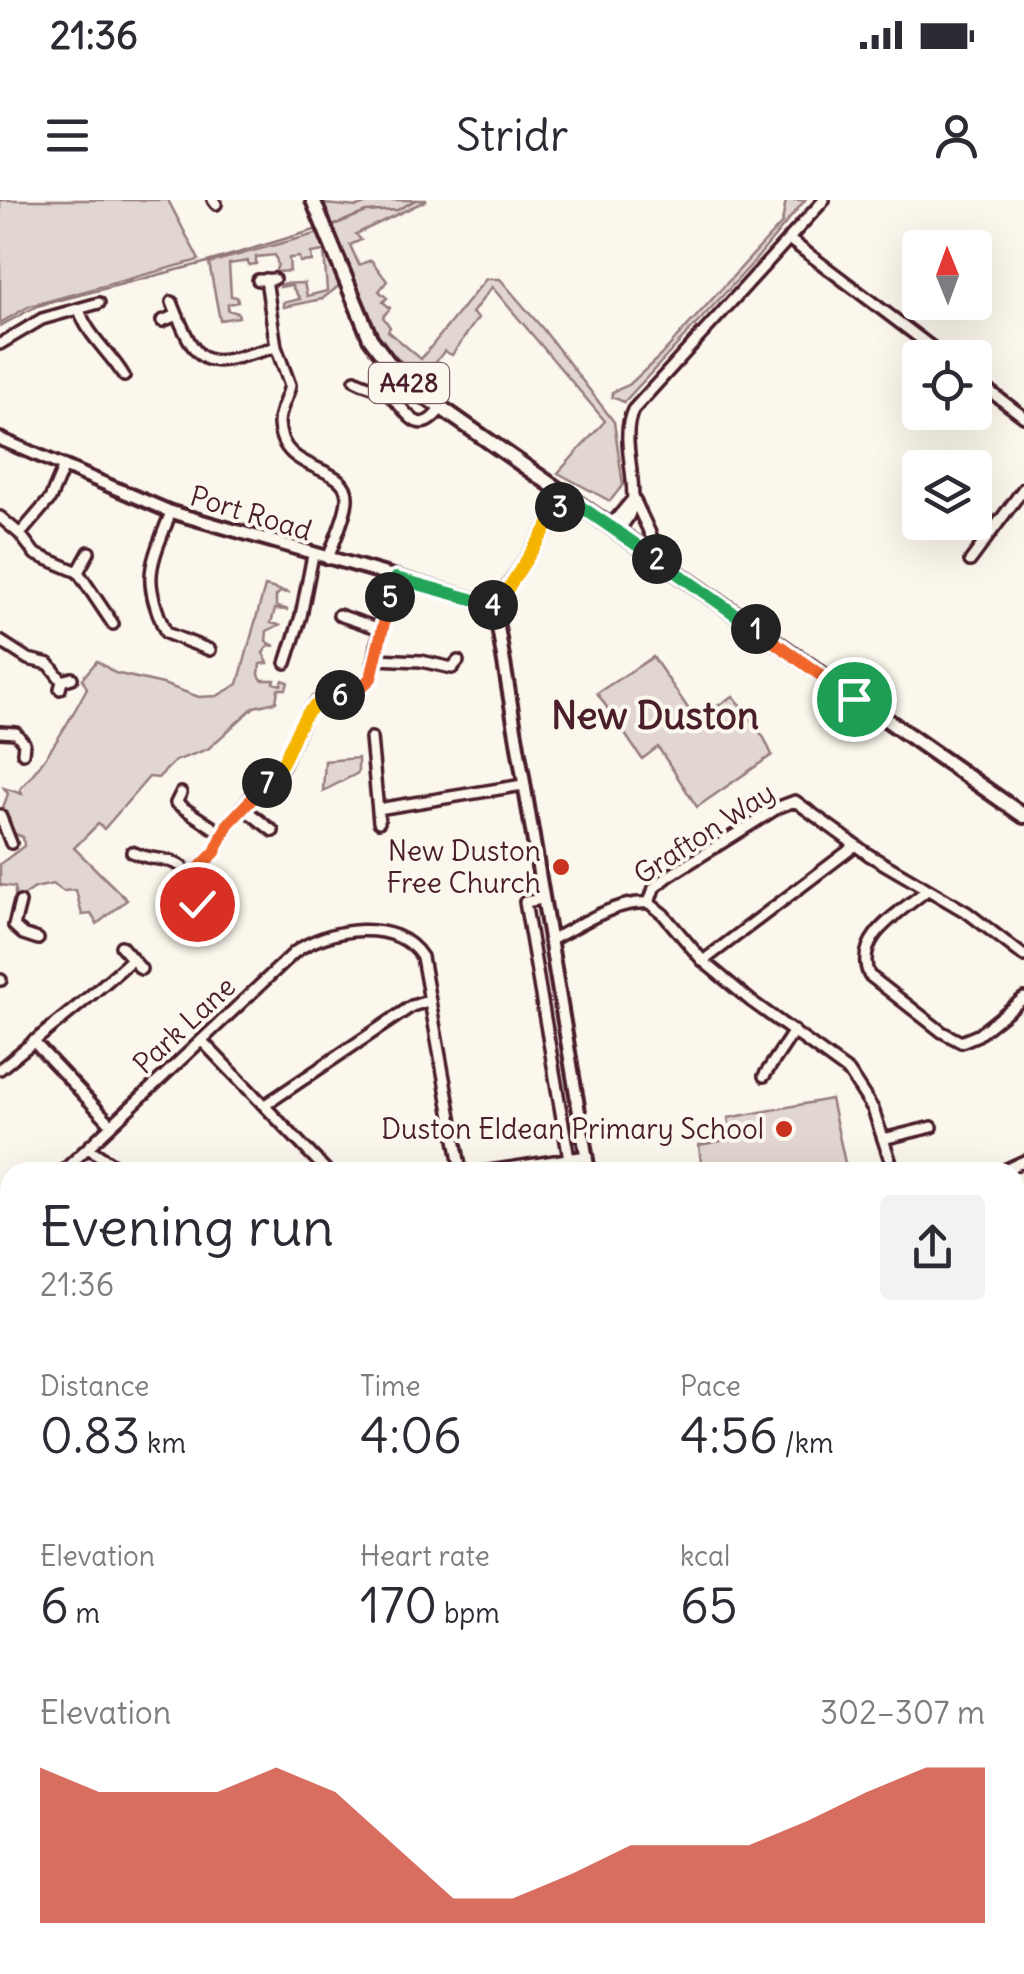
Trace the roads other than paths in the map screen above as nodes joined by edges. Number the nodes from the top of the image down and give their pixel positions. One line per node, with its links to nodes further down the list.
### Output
1 (313, 200): 18 (main road, A428)
2 (824, 200): 3 (street)
3 (790, 240): 10 (street); 24 (street)
4 (266, 279): 12 (street)
5 (172, 302): 8 (street)
6 (99, 303): 7 (street)
7 (80, 309): 11 (street); 14 (street)
8 (177, 315): 9 (street); 12 (street)
9 (162, 321)
10 (922, 340)
11 (0, 344)
12 (276, 347): 31 (street)
13 (130, 356): 14 (street)
14 (116, 363): 15 (street)
15 (124, 376)
16 (355, 380): 18 (street)
17 (992, 393): 19 (street)
18 (441, 408): 23 (main road, A428)
19 (1024, 417)
20 (0, 438): 21 (street, Port Road)
21 (64, 466): 25 (street, Port Road); 28 (street)
22 (1024, 488): 32 (street)
23 (567, 497): 27 (main road, A428); 37 (street)
24 (633, 499): 27 (street); 33 (street)
25 (170, 512): 30 (street, Port Road); 43 (street)
26 (0, 517): 28 (street)
27 (613, 528): 33 (main road, A428)
28 (20, 534): 34 (street)
29 (89, 552): 34 (street)
30 (313, 555): 31 (street, Port Road); 45 (street)
31 (328, 559): 35 (street, Port Road)
32 (970, 561)
33 (666, 565): 56 (main road, A428)
34 (78, 572): 38 (street)
35 (396, 578): 37 (street, Port Road); 41 (street)
36 (114, 602): 38 (street)
37 (497, 606): 51 (street)
38 (104, 608): 40 (street)
39 (338, 614): 41 (street)
40 (113, 624)
41 (380, 629): 44 (street)
42 (1, 642): 47 (street)
43 (210, 650)
44 (375, 659): 46 (street); 53 (street)
45 (286, 663)
46 (453, 669)
47 (64, 683)
48 (0, 732): 50 (street)
49 (372, 738): 54 (street)
50 (27, 746)
51 (523, 785): 54 (street); 66 (street)
52 (175, 801): 59 (street)
53 (242, 808): 58 (street); 59 (street)
54 (378, 809): 57 (street)
55 (0, 815): 60 (street)
56 (1024, 816)
57 (379, 822)
58 (274, 832)
59 (224, 834): 63 (street)
60 (12, 845)
61 (856, 846): 64 (street, Grafton Way); 68 (street, Grafton Way); 76 (street)
62 (132, 852): 63 (street)
63 (191, 874): 65 (street)
64 (927, 890): 74 (street, Grafton Way); 78 (street)
65 (206, 899)
66 (542, 899): 72 (street); 81 (street)
67 (20, 902): 69 (street)
68 (649, 902): 72 (street, Grafton Way); 76 (street)
69 (14, 926): 70 (street); 71 (street)
70 (0, 929)
71 (38, 939)
72 (549, 941): 80 (street)
73 (121, 946): 75 (street)
74 (1024, 956)
75 (132, 959): 77 (street); 83 (street)
76 (703, 961): 82 (street)
77 (141, 969)
78 (1024, 998)
79 (428, 1001): 84 (street, Park Lane); 87 (street); 97 (street, Park Lane)
80 (560, 1002): 81 (street); 92 (street)
81 (544, 1005): 93 (street)
82 (794, 1031): 86 (street); 90 (street)
83 (33, 1041): 85 (street); 88 (street)
84 (202, 1041): 87 (street); 88 (street, Park Lane)
85 (0, 1070)
86 (764, 1076)
87 (265, 1105): 96 (street)
88 (111, 1124): 91 (street, Park Lane)
89 (932, 1127): 90 (street)
90 (883, 1139): 100 (street)
91 (88, 1148): 94 (street, Park Lane); 95 (street)
92 (586, 1156): 93 (street); 99 (street)
93 (570, 1159): 98 (street)
94 (73, 1162)
95 (109, 1162)
96 (316, 1162)
97 (459, 1162)
98 (550, 1162)
99 (587, 1162)
100 (891, 1162)

